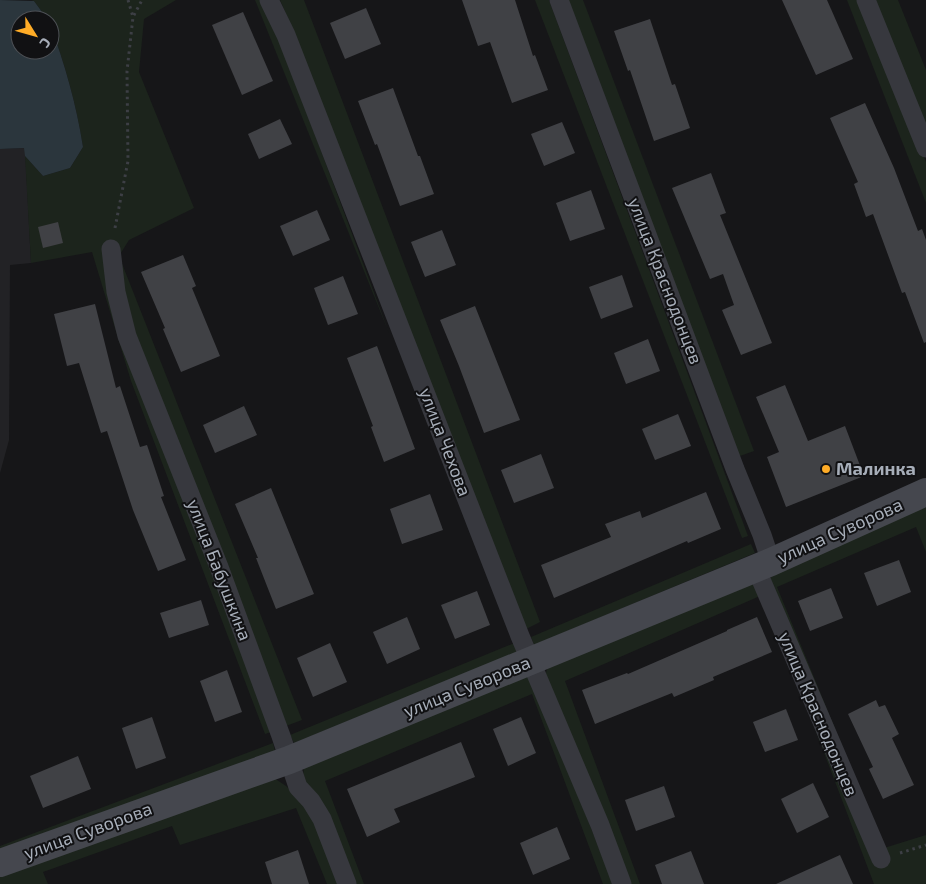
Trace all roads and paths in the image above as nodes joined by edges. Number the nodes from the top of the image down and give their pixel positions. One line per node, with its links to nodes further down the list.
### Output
1 (128, 0): 6 (path)
2 (142, 0): 6 (path)
3 (269, 0): 11 (street, улица Чехова)
4 (559, 0): 10 (street, улица Краснодонцев)
5 (866, 0): 7 (street)
6 (133, 18): 8 (path)
7 (926, 148)
8 (111, 249): 12 (street, улица Бабушкина)
9 (926, 492): 10 (main road, улица Суворова)
10 (763, 565): 11 (main road, улица Суворова); 13 (street, улица Краснодонцев)
11 (530, 660): 12 (main road, улица Суворова); 16 (street, улица Чехова)
12 (289, 760): 14 (main road, улица Суворова); 15 (street, улица Бабушкина)
13 (881, 859)
14 (0, 863)
15 (347, 884)
16 (622, 884)

